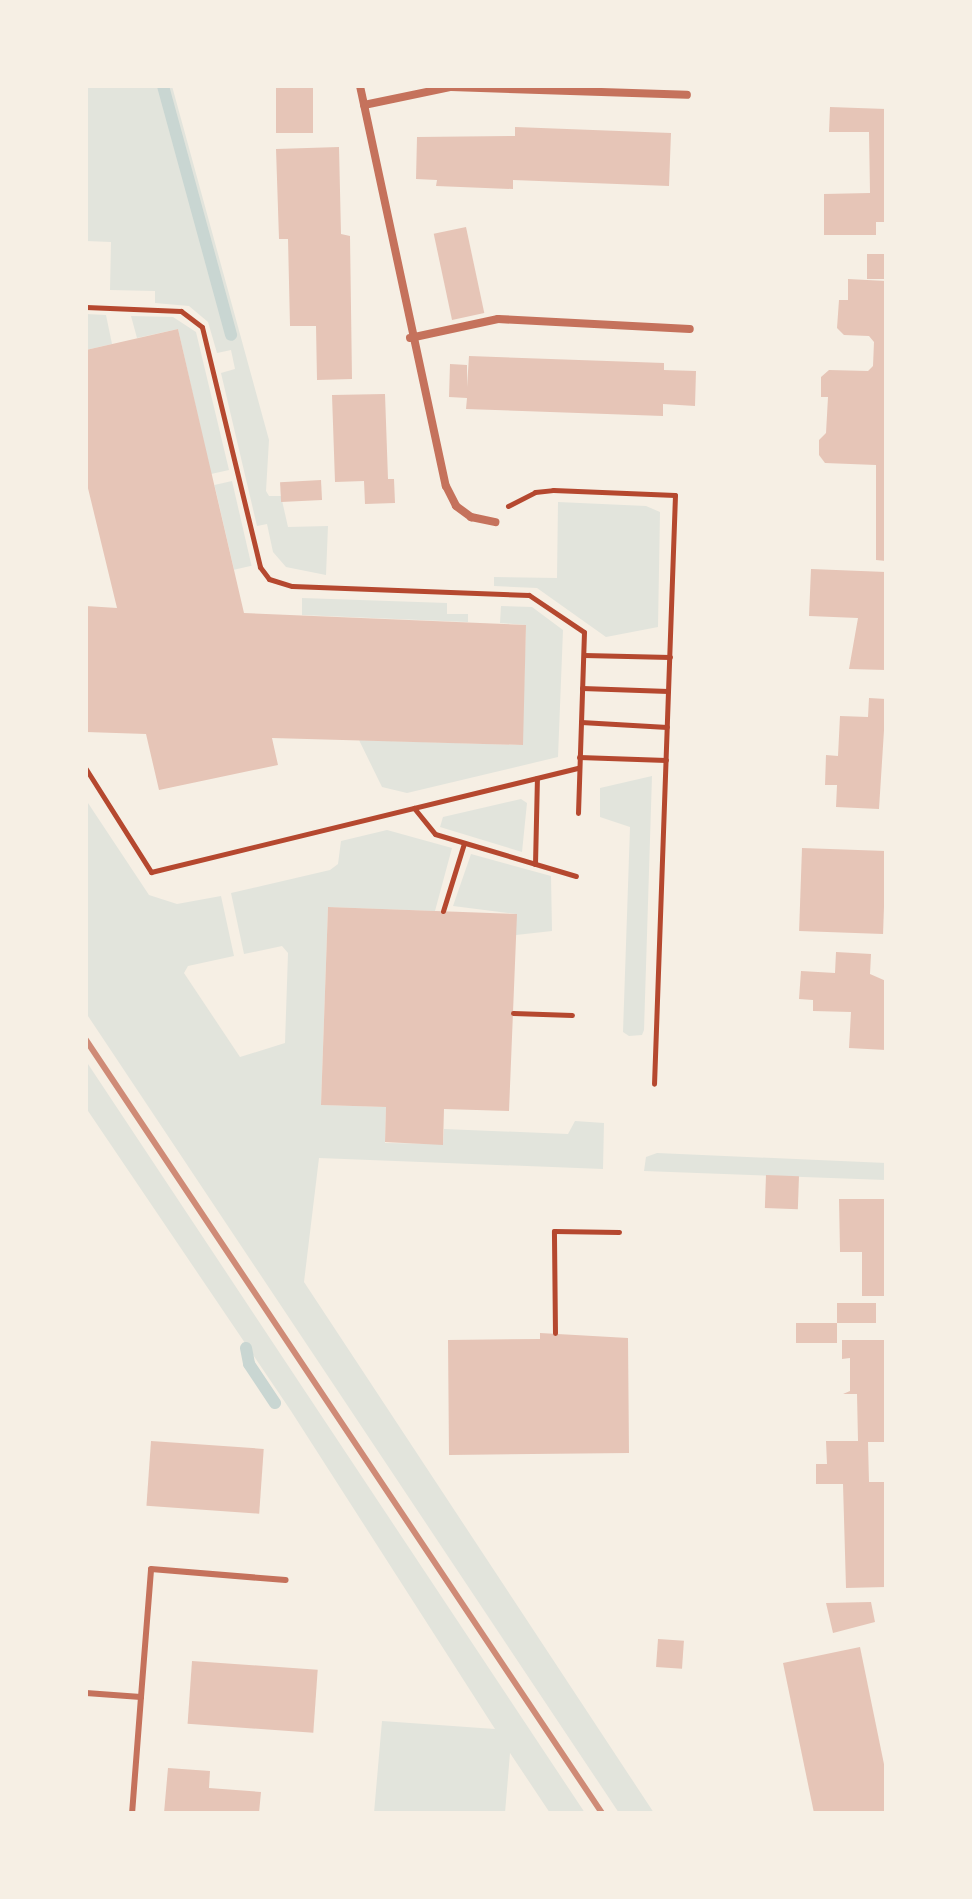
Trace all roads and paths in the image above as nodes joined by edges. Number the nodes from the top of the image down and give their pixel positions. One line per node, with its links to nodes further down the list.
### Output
1 (360, 86): 3 (street)
2 (687, 95): 3 (street)
3 (364, 105): 6 (street)
4 (86, 307): 8 (path)
5 (690, 329): 6 (street)
6 (410, 338): 7 (street)
7 (495, 522): 9 (path)
8 (584, 655): 9 (path); 10 (path)
9 (670, 657): 11 (path)
10 (582, 688): 11 (path); 12 (path)
11 (668, 691): 13 (path)
12 (581, 722): 13 (path); 14 (path)
13 (667, 727): 15 (path)
14 (579, 757): 15 (path); 16 (path)
15 (666, 760): 27 (path)
16 (579, 768): 18 (path); 20 (path)
17 (86, 769): 19 (path)
18 (537, 778): 19 (path); 22 (path)
19 (414, 808): 21 (path)
20 (578, 813)
21 (464, 843): 22 (path); 24 (path)
22 (535, 864): 23 (path)
23 (576, 876)
24 (443, 911)
25 (513, 1013): 26 (path)
26 (572, 1015)
27 (654, 1084)
28 (619, 1232): 29 (path)
29 (555, 1333)
30 (286, 1580): 32 (lane)
31 (86, 1693): 32 (lane)
32 (141, 1697): 33 (lane)
33 (132, 1813)

